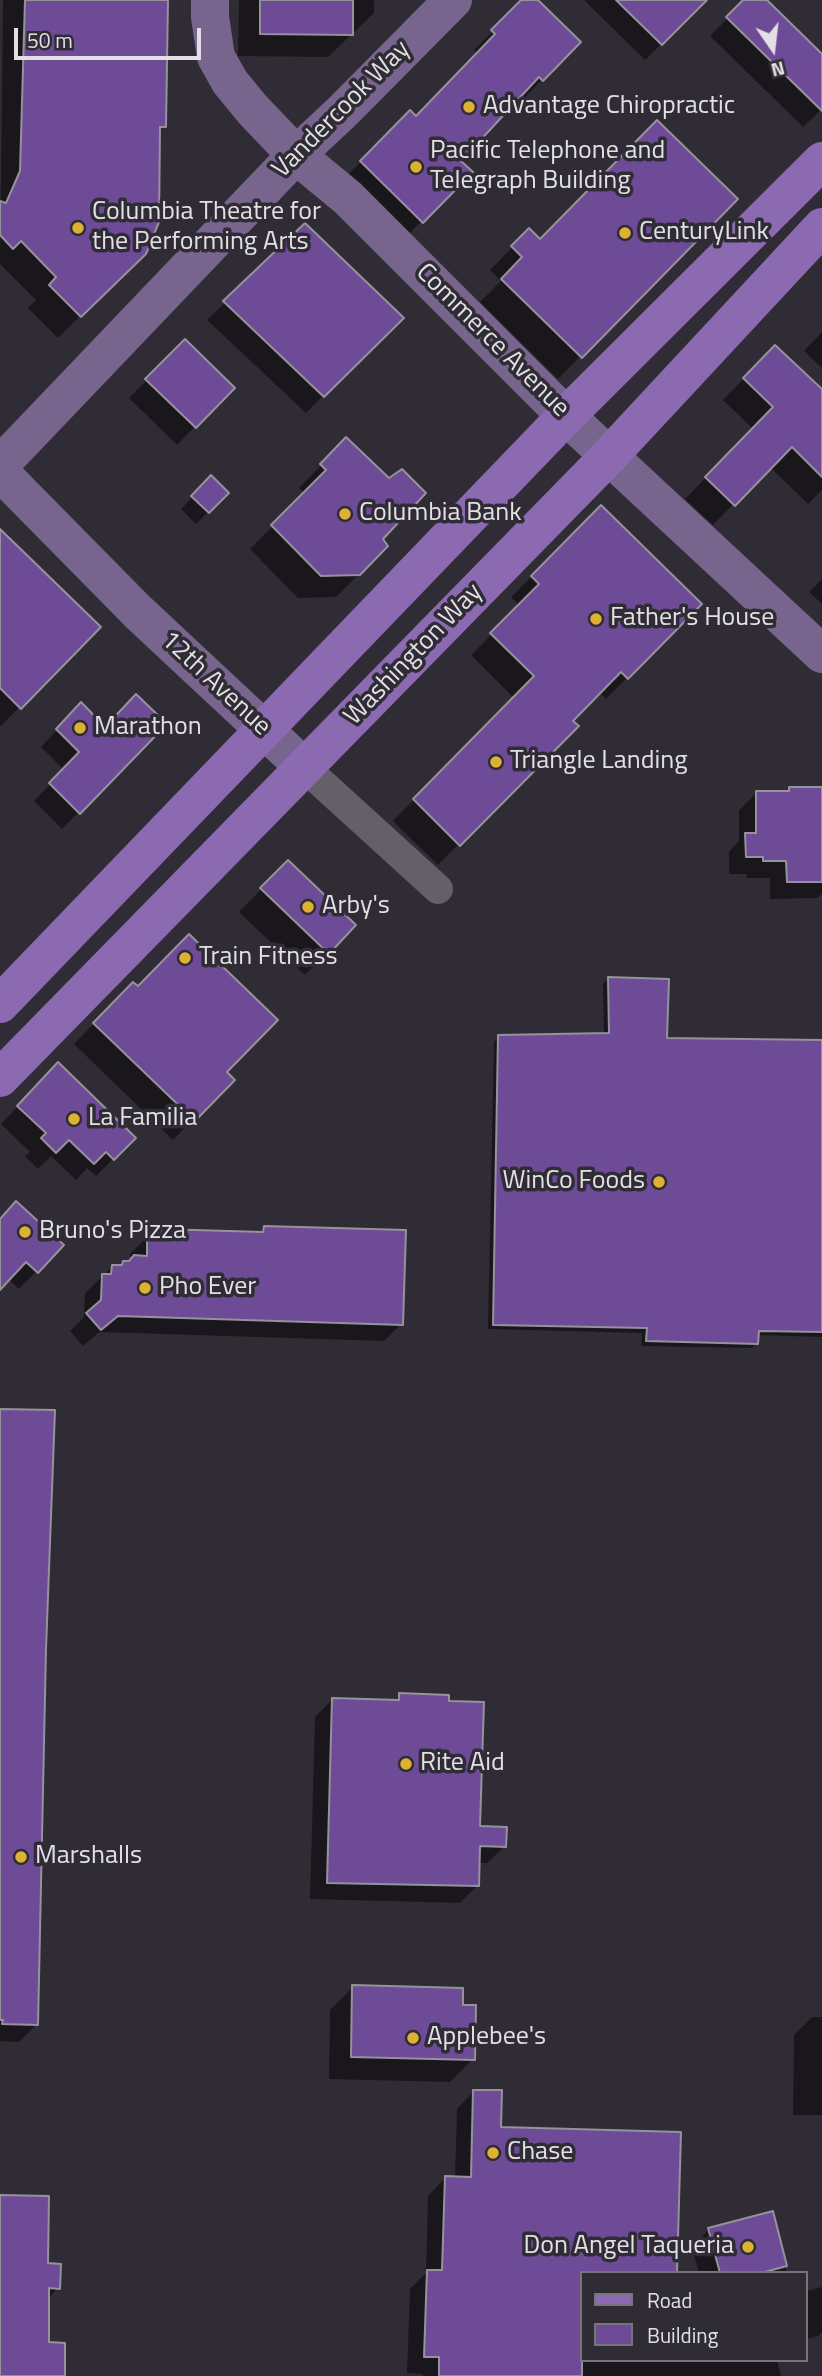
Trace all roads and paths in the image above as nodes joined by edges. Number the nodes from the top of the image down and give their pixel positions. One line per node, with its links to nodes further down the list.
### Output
1 (210, 0): 4 (street, Commerce Avenue)
2 (453, 0): 3 (street, Vandercook Way)
3 (343, 111): 4 (street, Vandercook Way); 6 (street)
4 (296, 155): 6 (street, Commerce Avenue); 10 (street, Vandercook Way)
5 (822, 161): 8 (main road)
6 (348, 198): 8 (street, Commerce Avenue)
7 (822, 228): 9 (main road, Washington Way)
8 (566, 416): 9 (street, Commerce Avenue); 13 (main road)
9 (608, 456): 12 (street, Commerce Avenue); 14 (main road, Washington Way)
10 (0, 464)
11 (0, 472): 13 (street, 12th Avenue)
12 (822, 654)
13 (264, 731): 14 (street, 12th Avenue); 16 (main road)
14 (304, 767): 15 (street, 12th Avenue); 17 (main road, Washington Way)
15 (438, 889)
16 (0, 1004)
17 (0, 1078)

